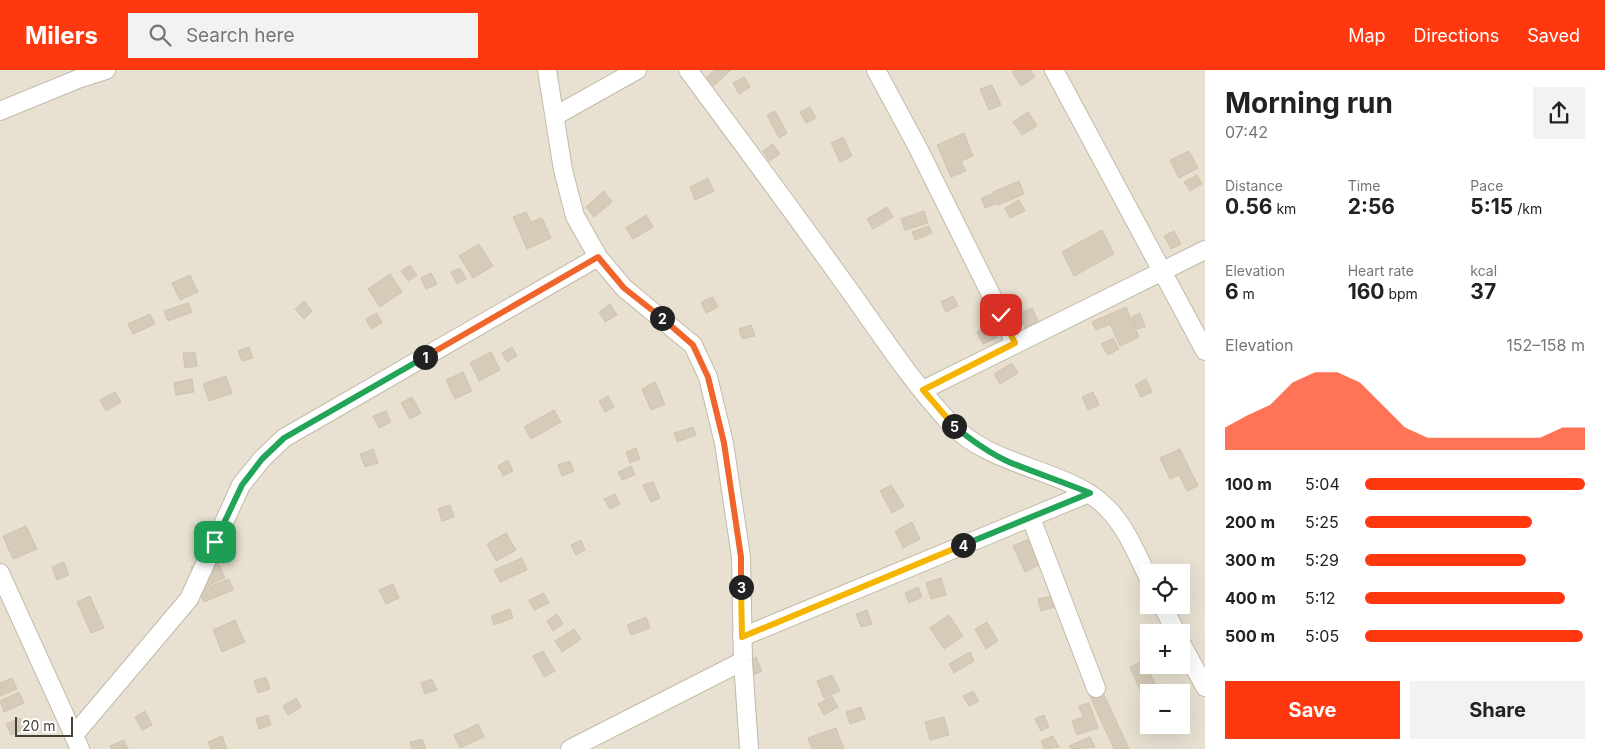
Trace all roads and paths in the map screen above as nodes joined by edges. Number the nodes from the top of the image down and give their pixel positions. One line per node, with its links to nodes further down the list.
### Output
1 (106, 70): 7 (street)
2 (547, 70): 9 (street)
3 (637, 70): 9 (street)
4 (688, 70): 15 (street)
5 (876, 70): 13 (street)
6 (1054, 70): 12 (street)
7 (78, 74): 8 (street)
8 (0, 110)
9 (555, 116): 11 (street)
10 (1205, 250): 12 (street)
11 (598, 257): 20 (street); 25 (street)
12 (1162, 272): 13 (street); 14 (street)
13 (1015, 343): 15 (street)
14 (1205, 351)
15 (923, 390): 16 (street)
16 (1090, 493): 17 (street); 18 (street)
17 (1030, 518): 20 (street); 24 (street)
18 (1142, 564)
19 (0, 573): 25 (street)
20 (742, 637): 22 (street)
21 (1190, 660): 23 (street)
22 (743, 661): 26 (street); 27 (street)
23 (1205, 687)
24 (1096, 688)
25 (77, 742)
26 (570, 749)
27 (750, 749)

